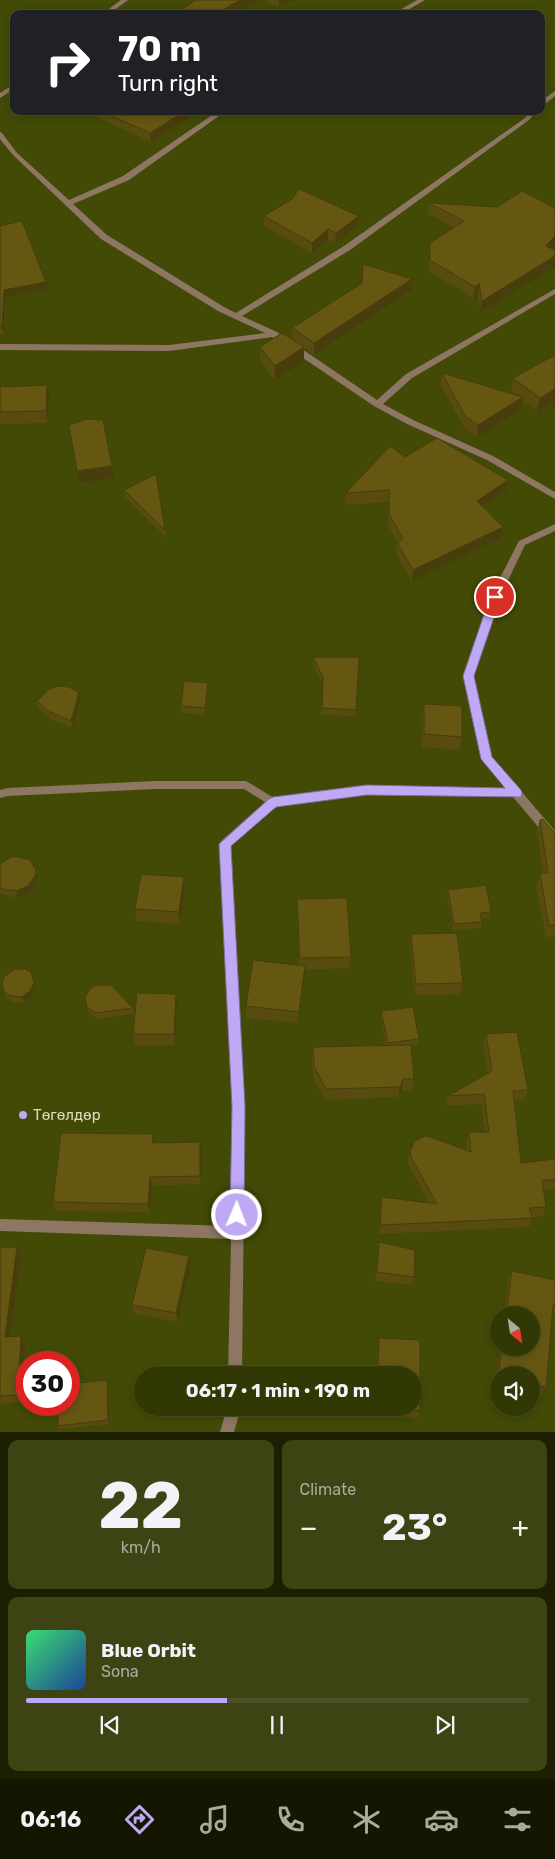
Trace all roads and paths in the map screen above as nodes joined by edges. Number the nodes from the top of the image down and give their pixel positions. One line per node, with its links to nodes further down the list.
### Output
1 (125, 0): 3 (street)
2 (422, 0): 4 (street)
3 (111, 10)
4 (403, 10)
5 (555, 93): 6 (street)
6 (545, 101)
7 (217, 115): 10 (street)
8 (530, 115): 12 (street)
9 (0, 134): 10 (street)
10 (68, 203): 12 (street)
11 (555, 291): 15 (street)
12 (237, 316): 13 (street)
13 (274, 334): 14 (street); 15 (street)
14 (0, 347)
15 (377, 404): 16 (street)
16 (555, 496)
17 (555, 527): 18 (street)
18 (516, 793): 20 (street); 21 (street)
19 (0, 794): 20 (street)
20 (273, 802): 23 (street)
21 (555, 839)
22 (0, 1225): 23 (street)
23 (237, 1234): 24 (street)
24 (234, 1366)
25 (232, 1416): 26 (street)
26 (227, 1432)

